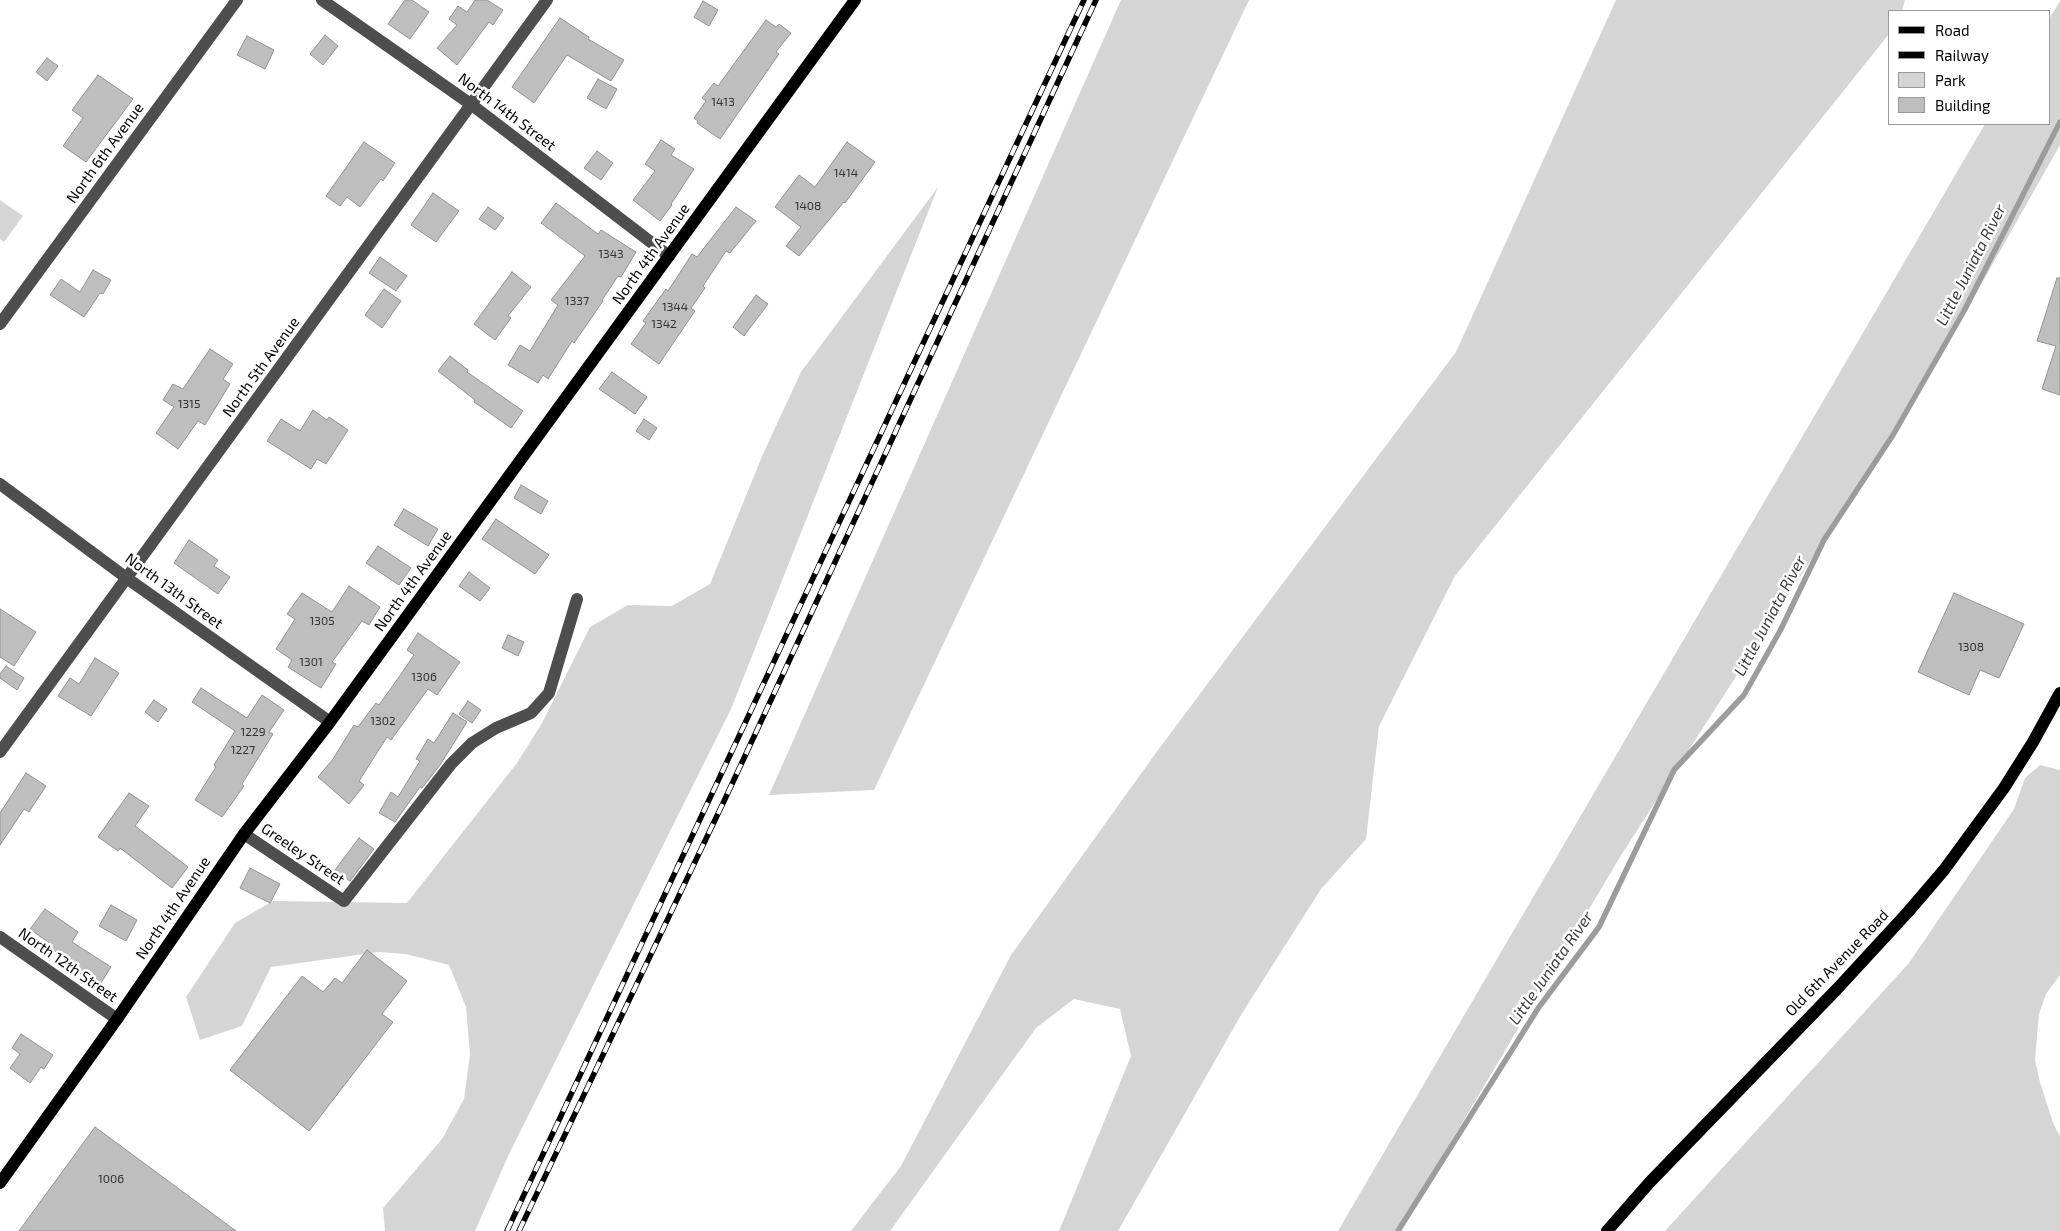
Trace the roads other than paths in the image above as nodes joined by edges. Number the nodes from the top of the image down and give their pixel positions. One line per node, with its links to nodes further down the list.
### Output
1 (237, 0): 7 (street, North 6th Avenue)
2 (322, 0): 5 (street, North 14th Street)
3 (547, 0): 5 (street, North 5th Avenue)
4 (855, 0): 6 (main road, North 4th Avenue)
5 (472, 105): 6 (street, North 14th Street); 9 (street, North 5th Avenue)
6 (669, 256): 12 (main road, North 4th Avenue)
7 (0, 324)
8 (0, 484): 9 (street, North 13th Street)
9 (128, 579): 12 (street, North 13th Street); 13 (street, North 5th Avenue)
10 (577, 599): 14 (street, Greeley Street)
11 (2060, 694): 18 (main road, Old 6th Avenue Road)
12 (330, 722): 14 (main road, North 4th Avenue)
13 (0, 752)
14 (244, 834): 16 (main road, North 4th Avenue)
15 (0, 937): 16 (street, North 12th Street)
16 (117, 1019): 17 (main road, North 4th Avenue)
17 (0, 1183)
18 (1606, 1231)

